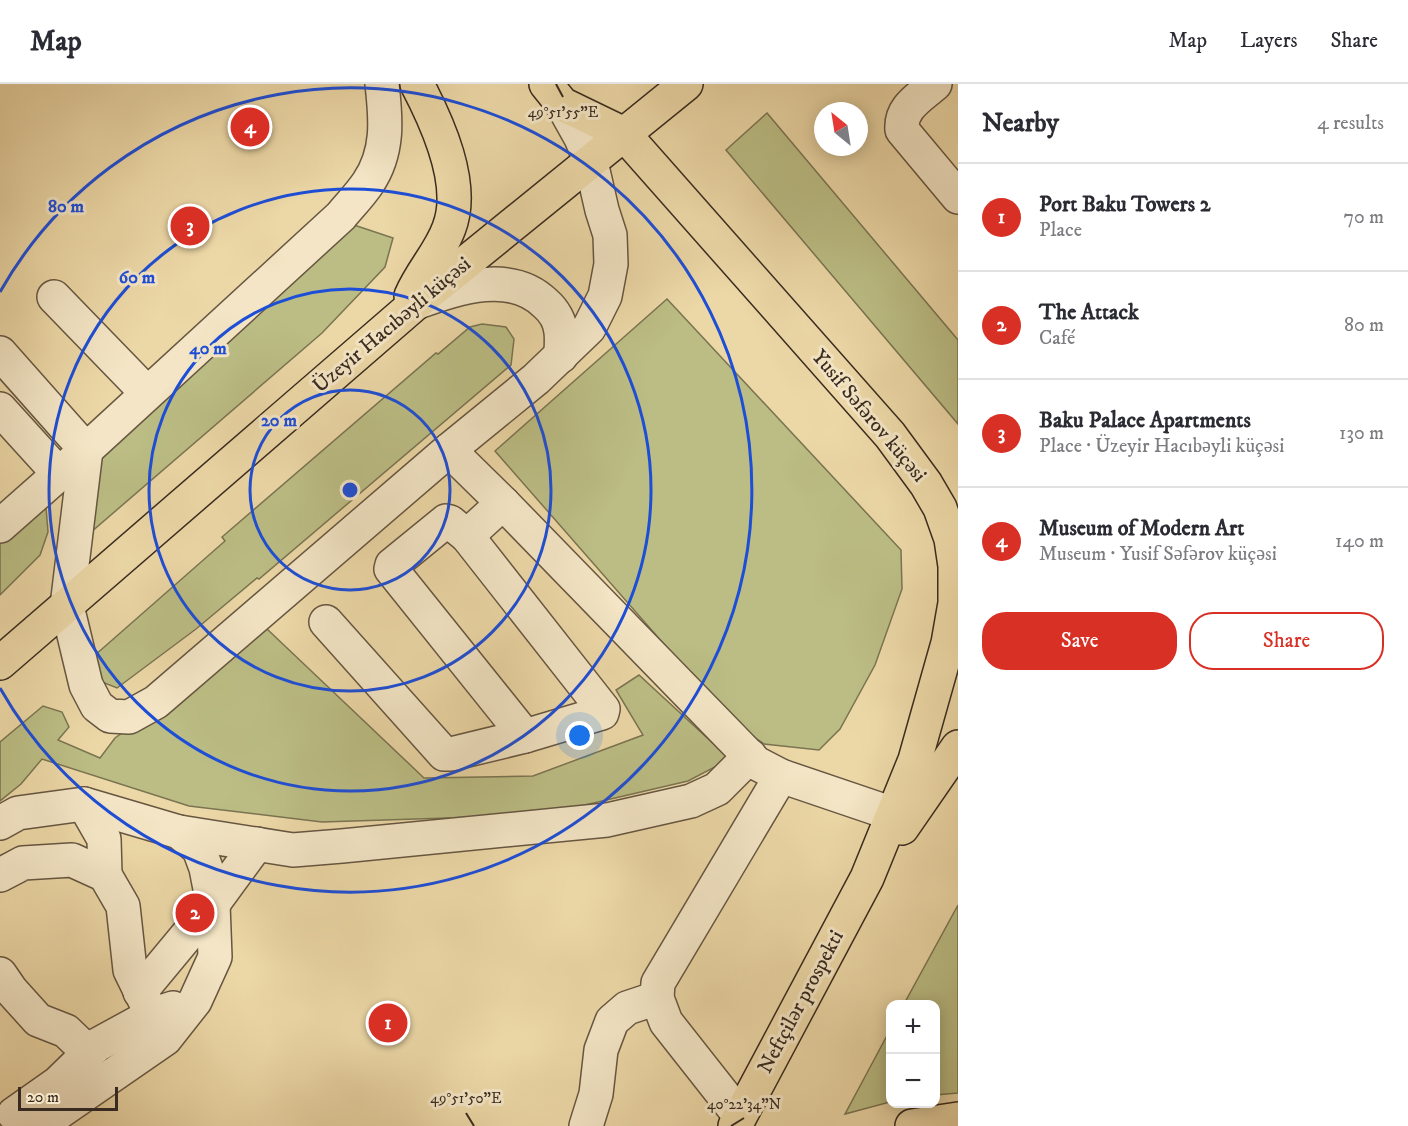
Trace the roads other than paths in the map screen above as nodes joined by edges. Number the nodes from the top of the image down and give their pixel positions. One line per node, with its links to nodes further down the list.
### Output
1 (382, 84): 13 (street)
2 (417, 84): 10 (main road)
3 (686, 84): 6 (main road, Üzeyir Hacıbəyli küçəsi)
4 (935, 84): 8 (street)
5 (554, 94): 6 (main road, Yusif Səfərov küçəsi); 7 (street)
6 (624, 134): 7 (main road, Üzeyir Hacıbəyli küçəsi); 29 (main road, Yusif Səfərov küçəsi)
7 (591, 162): 10 (main road, Üzeyir Hacıbəyli küçəsi); 12 (street)
8 (958, 197)
9 (54, 297): 13 (street)
10 (410, 309): 12 (street); 21 (main road, Üzeyir Hacıbəyli küçəsi)
11 (0, 353): 15 (street)
12 (561, 356): 16 (street)
13 (147, 393): 15 (street)
14 (0, 409): 17 (street)
15 (86, 450): 17 (street); 21 (street)
16 (448, 450): 18 (street); 21 (street)
17 (59, 474): 19 (street)
18 (503, 503): 20 (street); 26 (street)
19 (0, 526)
20 (467, 536): 24 (street); 24 (street)
21 (67, 606): 23 (main road, Üzeyir Hacıbəyli küçəsi)
22 (326, 622): 24 (street)
23 (0, 663)
24 (525, 736)
25 (958, 747): 35 (main road)
26 (750, 756): 27 (street); 32 (street)
27 (781, 776): 29 (street); 38 (street)
28 (84, 804): 30 (street); 31 (street); 34 (street)
29 (893, 814): 35 (main road, Yusif Səfərov küçəsi)
30 (0, 823)
31 (178, 832): 32 (street); 36 (street)
32 (257, 844): 36 (street)
33 (0, 875): 34 (street)
34 (105, 875): 40 (street)
35 (867, 878): 44 (main road, Neftçilər prospekti)
36 (213, 904): 39 (street); 40 (street)
37 (0, 974): 41 (street)
38 (657, 998): 44 (street); 45 (street)
39 (195, 1001): 40 (street); 43 (street)
40 (146, 1003): 41 (street)
41 (88, 1052): 43 (street)
42 (958, 1119): 46 (main road)
43 (26, 1120)
44 (737, 1121)
45 (586, 1126)
46 (912, 1126)

